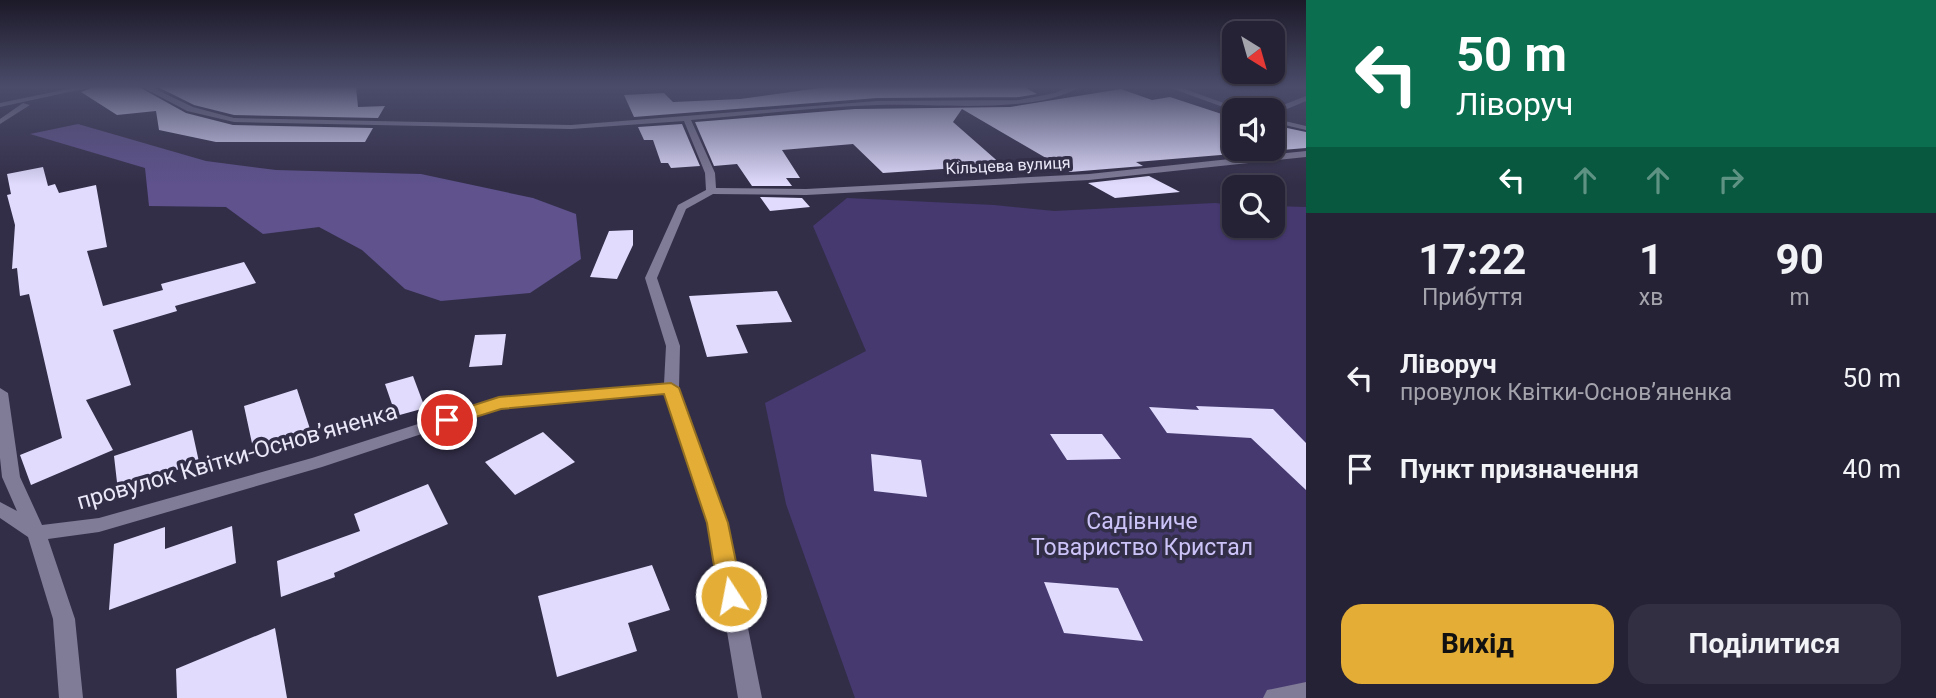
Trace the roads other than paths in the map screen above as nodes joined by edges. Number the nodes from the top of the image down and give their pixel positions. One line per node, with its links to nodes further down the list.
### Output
1 (687, 119): 7 (street)
2 (232, 120): 3 (street)
3 (679, 120)
4 (1285, 123): 5 (street)
5 (1306, 128)
6 (1306, 153): 7 (street, Кільцева вулиця)
7 (711, 191): 8 (street)
8 (671, 388): 11 (street, провулок Квітки-Основʼяненка); 14 (street)
9 (0, 393): 11 (street)
10 (0, 509): 11 (street)
11 (36, 533): 13 (street)
12 (1306, 693): 15 (street)
13 (71, 698)
14 (750, 698)
15 (1275, 698)

